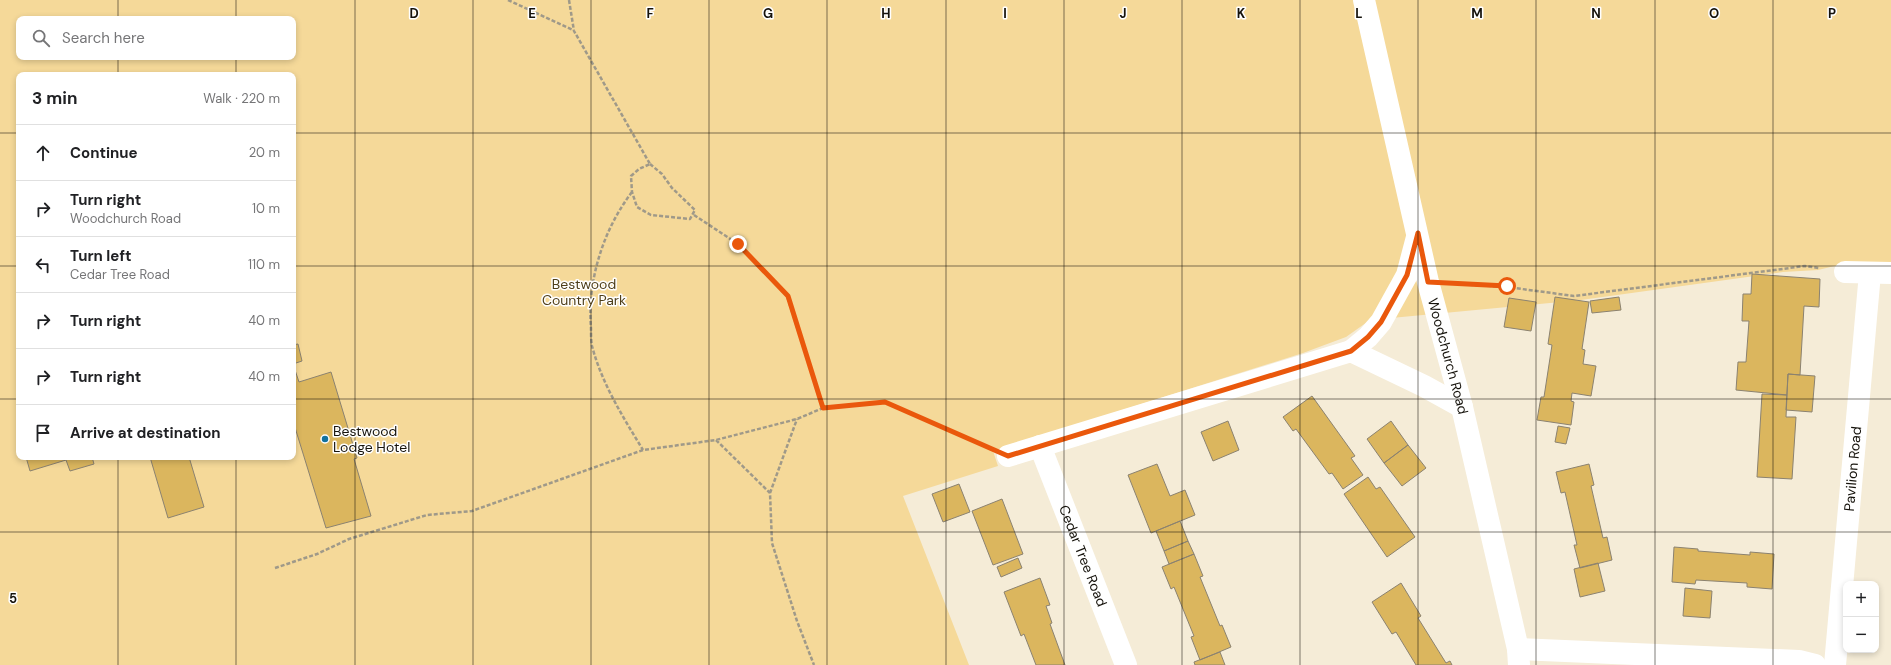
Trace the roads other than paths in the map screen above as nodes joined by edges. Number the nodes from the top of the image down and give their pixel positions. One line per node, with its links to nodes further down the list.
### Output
1 (1364, 0): 2 (street, Woodchurch Road)
2 (1418, 233): 6 (street); 7 (street, Woodchurch Road)
3 (1845, 272): 4 (street)
4 (1870, 273): 5 (street); 13 (street, Pavilion Road)
5 (1891, 273)
6 (1351, 351): 7 (street); 8 (street)
7 (1462, 407): 10 (street, Woodchurch Road)
8 (1040, 446): 9 (street); 11 (street, Cedar Tree Road)
9 (1008, 456)
10 (1518, 657): 12 (street)
11 (1126, 665)
12 (1815, 665)
13 (1835, 665)

